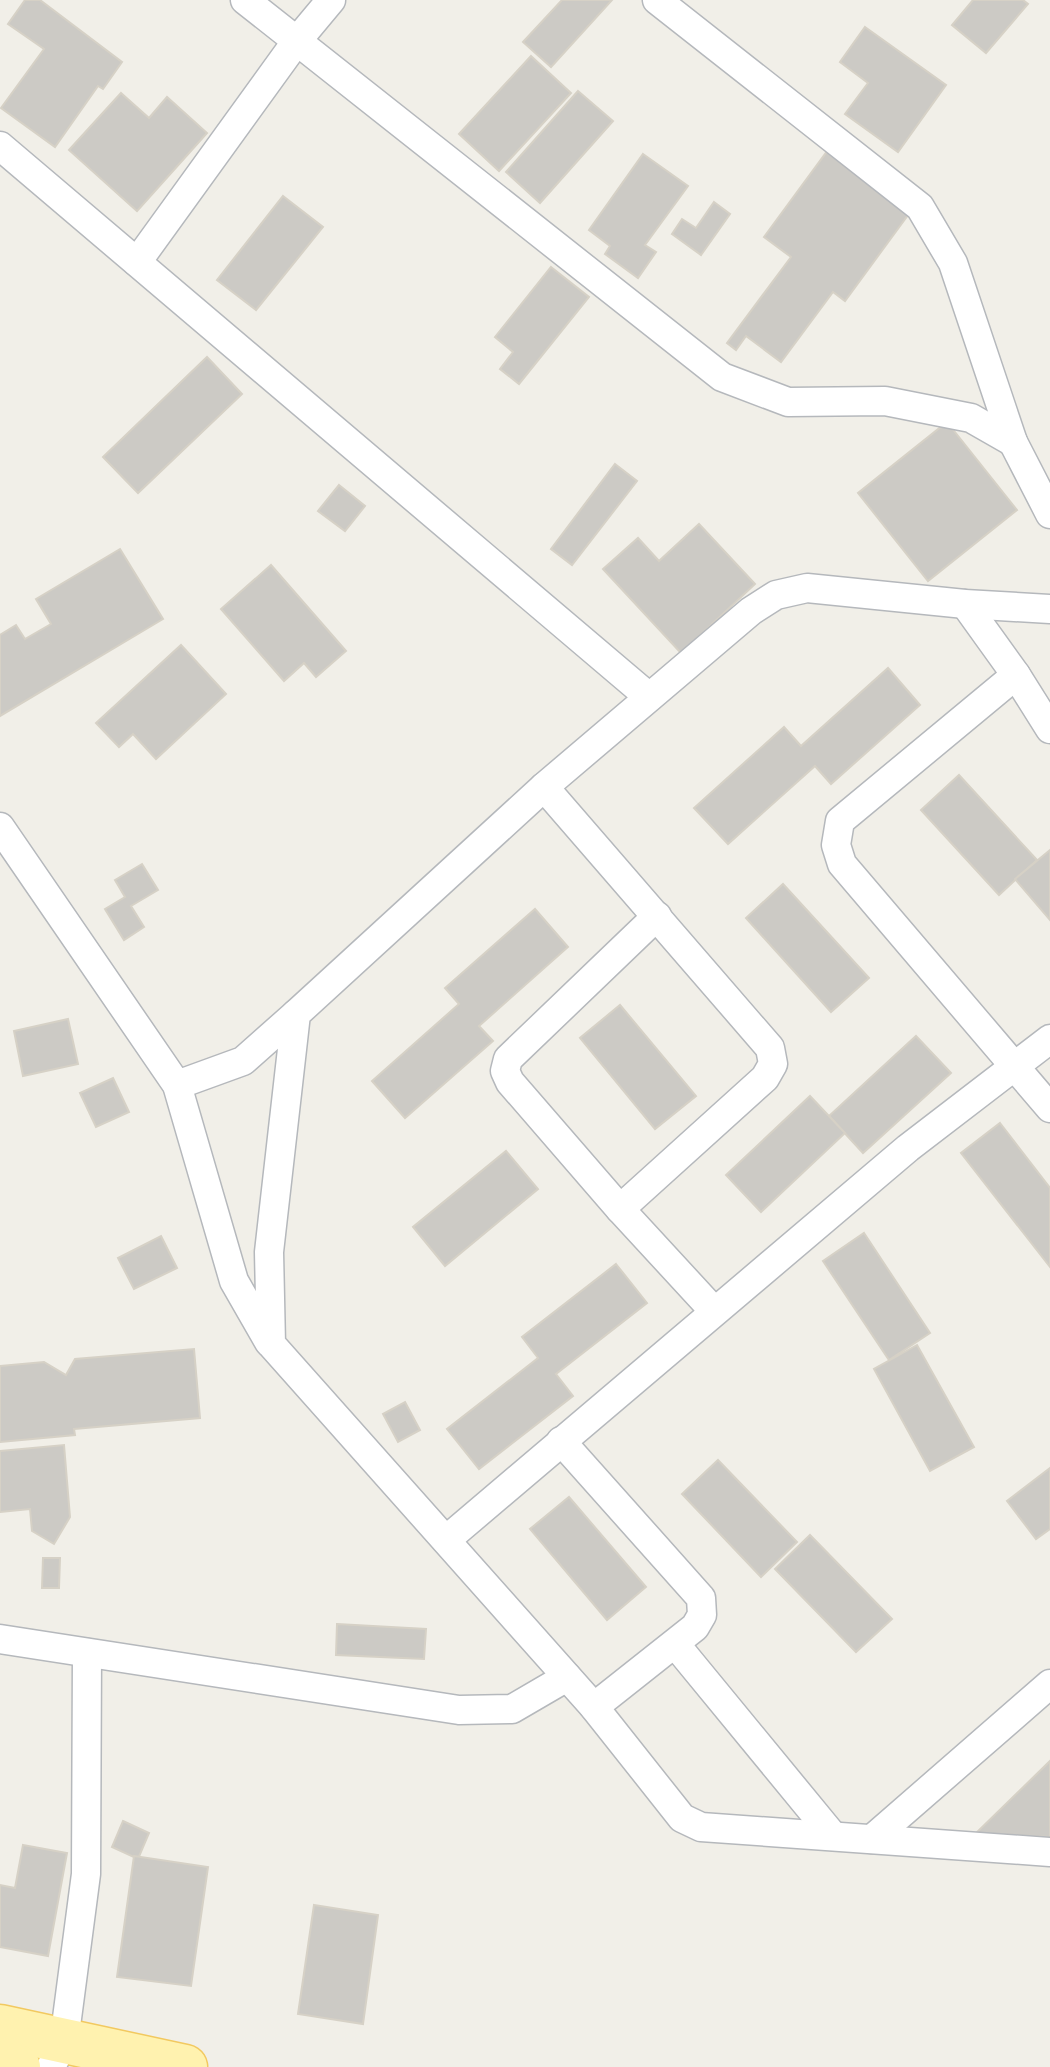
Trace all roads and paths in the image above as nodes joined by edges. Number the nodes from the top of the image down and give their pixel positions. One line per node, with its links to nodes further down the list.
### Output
1 (245, 0): 4 (street)
2 (331, 0): 4 (street)
3 (657, 0): 7 (street)
4 (296, 42): 6 (street); 7 (street)
5 (0, 146): 6 (street)
6 (137, 262): 12 (street)
7 (1013, 442): 8 (street)
8 (1050, 514)
9 (965, 604): 10 (street); 11 (street); 12 (street)
10 (1050, 609)
11 (1016, 675): 13 (street); 19 (street)
12 (649, 697): 14 (street)
13 (1050, 729)
14 (544, 787): 16 (street); 17 (street)
15 (0, 827): 20 (street)
16 (657, 916): 22 (street); 22 (street)
17 (296, 1014): 20 (street); 24 (street)
18 (1050, 1039): 19 (street)
19 (1014, 1066): 21 (street); 23 (street)
20 (177, 1085): 24 (street)
21 (1050, 1108)
22 (620, 1209): 23 (street)
23 (714, 1311): 25 (street)
24 (271, 1344): 26 (street)
25 (561, 1441): 26 (street); 28 (street)
26 (446, 1540): 30 (street)
27 (0, 1639): 29 (street)
28 (676, 1645): 32 (street); 33 (street)
29 (87, 1653): 30 (street); 37 (street)
30 (567, 1677): 32 (street)
31 (1050, 1684): 34 (street)
32 (594, 1707): 33 (street)
33 (833, 1836): 34 (street)
34 (872, 1839): 35 (street)
35 (1050, 1852)
36 (0, 2027): 37 (main road)
37 (57, 2054): 40 (main road)
38 (0, 2063): 39 (main road)
39 (18, 2067)
40 (185, 2067)

